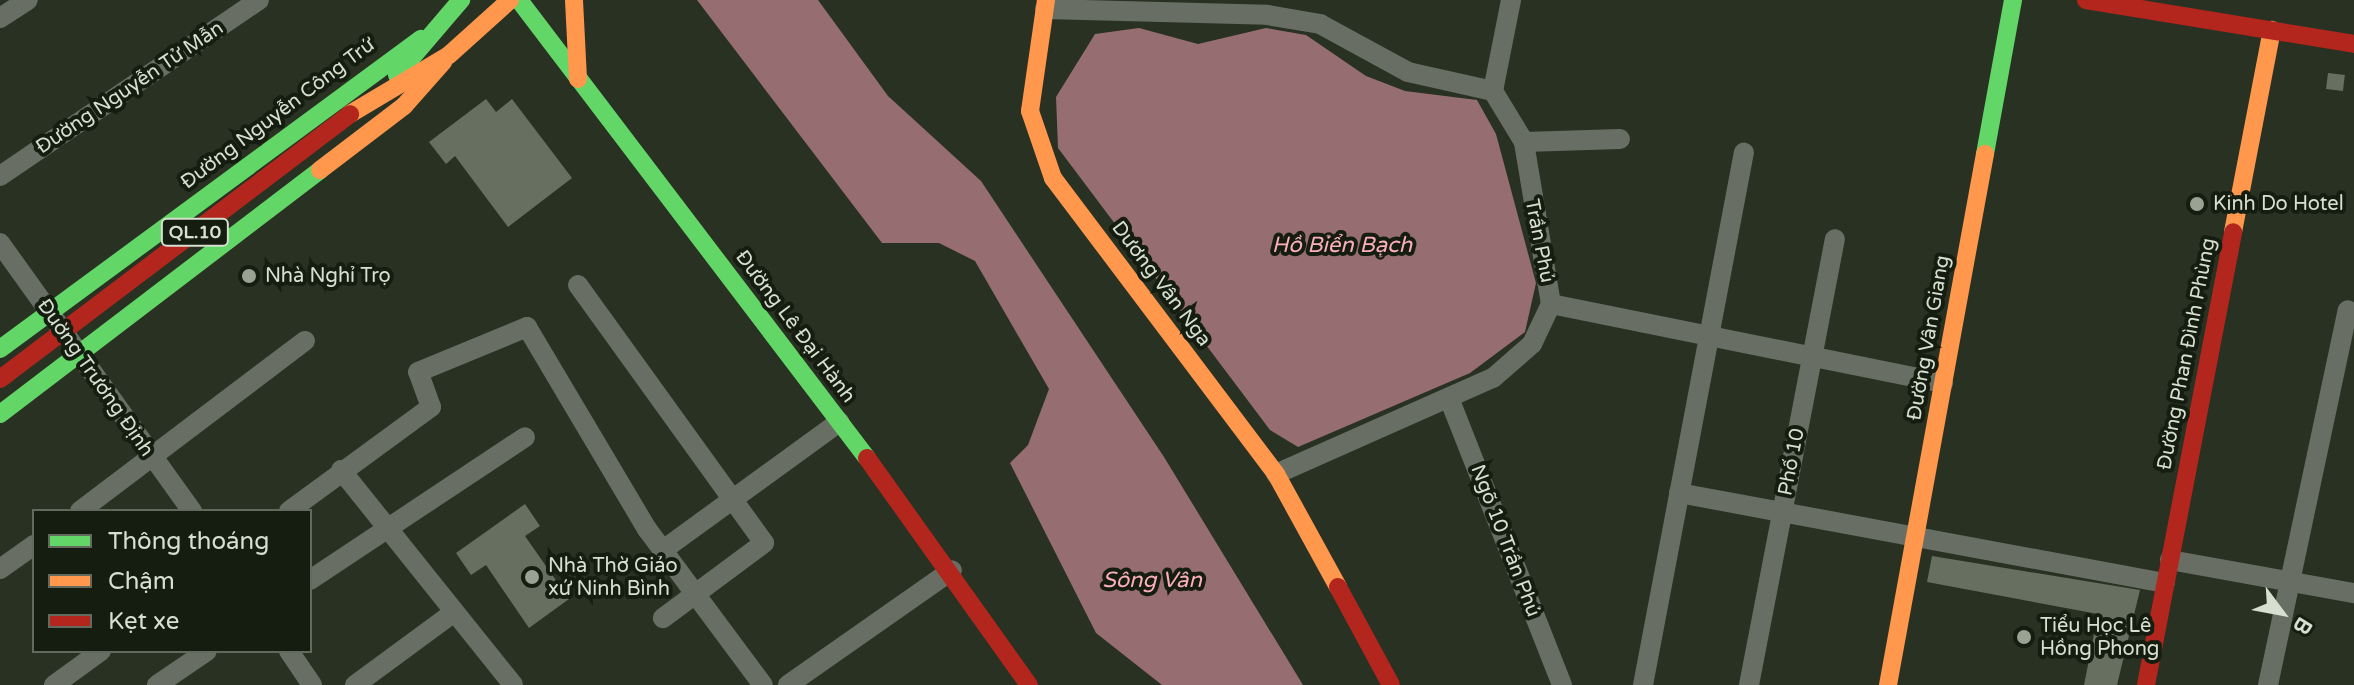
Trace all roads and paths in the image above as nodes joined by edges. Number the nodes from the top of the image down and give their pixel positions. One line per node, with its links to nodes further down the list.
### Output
1 (28, 0): 11 (street)
2 (259, 0): 22 (street, Đường Nguyễn Tử Mẫn)
3 (461, 0): 13 (main road, Đường Nguyễn Công Trứ)
4 (510, 0): 15 (main road)
5 (519, 0): 16 (main road, Đường Lê Đại Hành)
6 (574, 0): 16 (main road)
7 (1511, 0): 18 (street)
8 (2013, 0): 35 (main road, Đường Vân Giang)
9 (2086, 0): 12 (main road)
10 (1045, 5): 18 (street); 42 (main road, Dương Vân Nga)
11 (0, 18)
12 (2272, 30): 14 (main road); 53 (main road, Đường Phan Đình Phùng)
13 (432, 32): 17 (main road, Đường Nguyễn Công Trứ); 28 (main road, Đường Nguyễn Công Trứ)
14 (2354, 44)
15 (449, 55): 17 (main road); 32 (main road)
16 (579, 82): 38 (main road, Đường Lê Đại Hành)
17 (389, 85): 34 (main road, QL.10)
18 (1493, 91): 20 (street, Trần Phú)
19 (1620, 139): 20 (street)
20 (1524, 142): 26 (street, Trần Phú)
21 (1744, 152): 29 (street)
22 (0, 176)
23 (1835, 239): 33 (street, Phố 10)
24 (0, 243): 28 (street, Đuờng Trương Định)
25 (578, 285): 44 (street)
26 (1551, 304): 29 (street); 36 (street, Trần Phú)
27 (2348, 310): 57 (street)
28 (49, 313): 31 (main road, Đường Nguyễn Công Trứ); 32 (street, Đuờng Trương Định)
29 (1709, 335): 33 (street); 43 (street)
30 (305, 341): 40 (street)
31 (0, 349)
32 (78, 354): 37 (main road); 40 (street, Đuờng Trương Định)
33 (1812, 359): 35 (street); 48 (street, Phố 10)
34 (0, 379)
35 (1943, 383): 50 (main road, Đường Vân Giang)
36 (1449, 398): 42 (street, Trần Phú); 75 (street, Ngõ 10 Trần Phú)
37 (0, 414)
38 (839, 422): 44 (street); 55 (main road, Đường Lê Đại Hành)
39 (525, 437): 49 (street)
40 (152, 458): 45 (street); 46 (street, Đuờng Trương Định)
41 (341, 470): 47 (street); 49 (street); 52 (street)
42 (1276, 474): 74 (main road, Dương Vân Nga)
43 (1679, 493): 48 (street); 76 (street)
44 (733, 500): 52 (street); 59 (street)
45 (83, 509)
46 (190, 509)
47 (292, 509)
48 (1783, 510): 50 (street); 77 (street, Phố 10)
49 (387, 526): 56 (street); 61 (street)
50 (1915, 538): 58 (street); 78 (main road, Đường Vân Giang)
51 (32, 546): 54 (street)
52 (663, 550): 59 (street)
53 (2170, 560): 57 (street); 58 (main road, Đường Phan Đình Phùng)
54 (0, 569)
55 (952, 570): 72 (street); 73 (main road, Đường Lê Đại Hành)
56 (312, 579)
57 (2287, 581): 60 (street); 80 (street)
58 (2165, 583): 79 (main road, Đường Phan Đình Phùng)
59 (696, 592): 62 (street); 71 (street)
60 (2354, 593)
61 (453, 613): 69 (street); 70 (street)
62 (663, 618)
63 (98, 653): 66 (street)
64 (204, 653): 67 (street)
65 (290, 653): 68 (street)
66 (54, 685)
67 (157, 685)
68 (312, 685)
69 (355, 685)
70 (513, 685)
71 (763, 685)
72 (788, 685)
73 (1029, 685)
74 (1391, 685)
75 (1562, 685)
76 (1643, 685)
77 (1749, 685)
78 (1888, 685)
79 (2146, 685)
80 (2268, 685)

